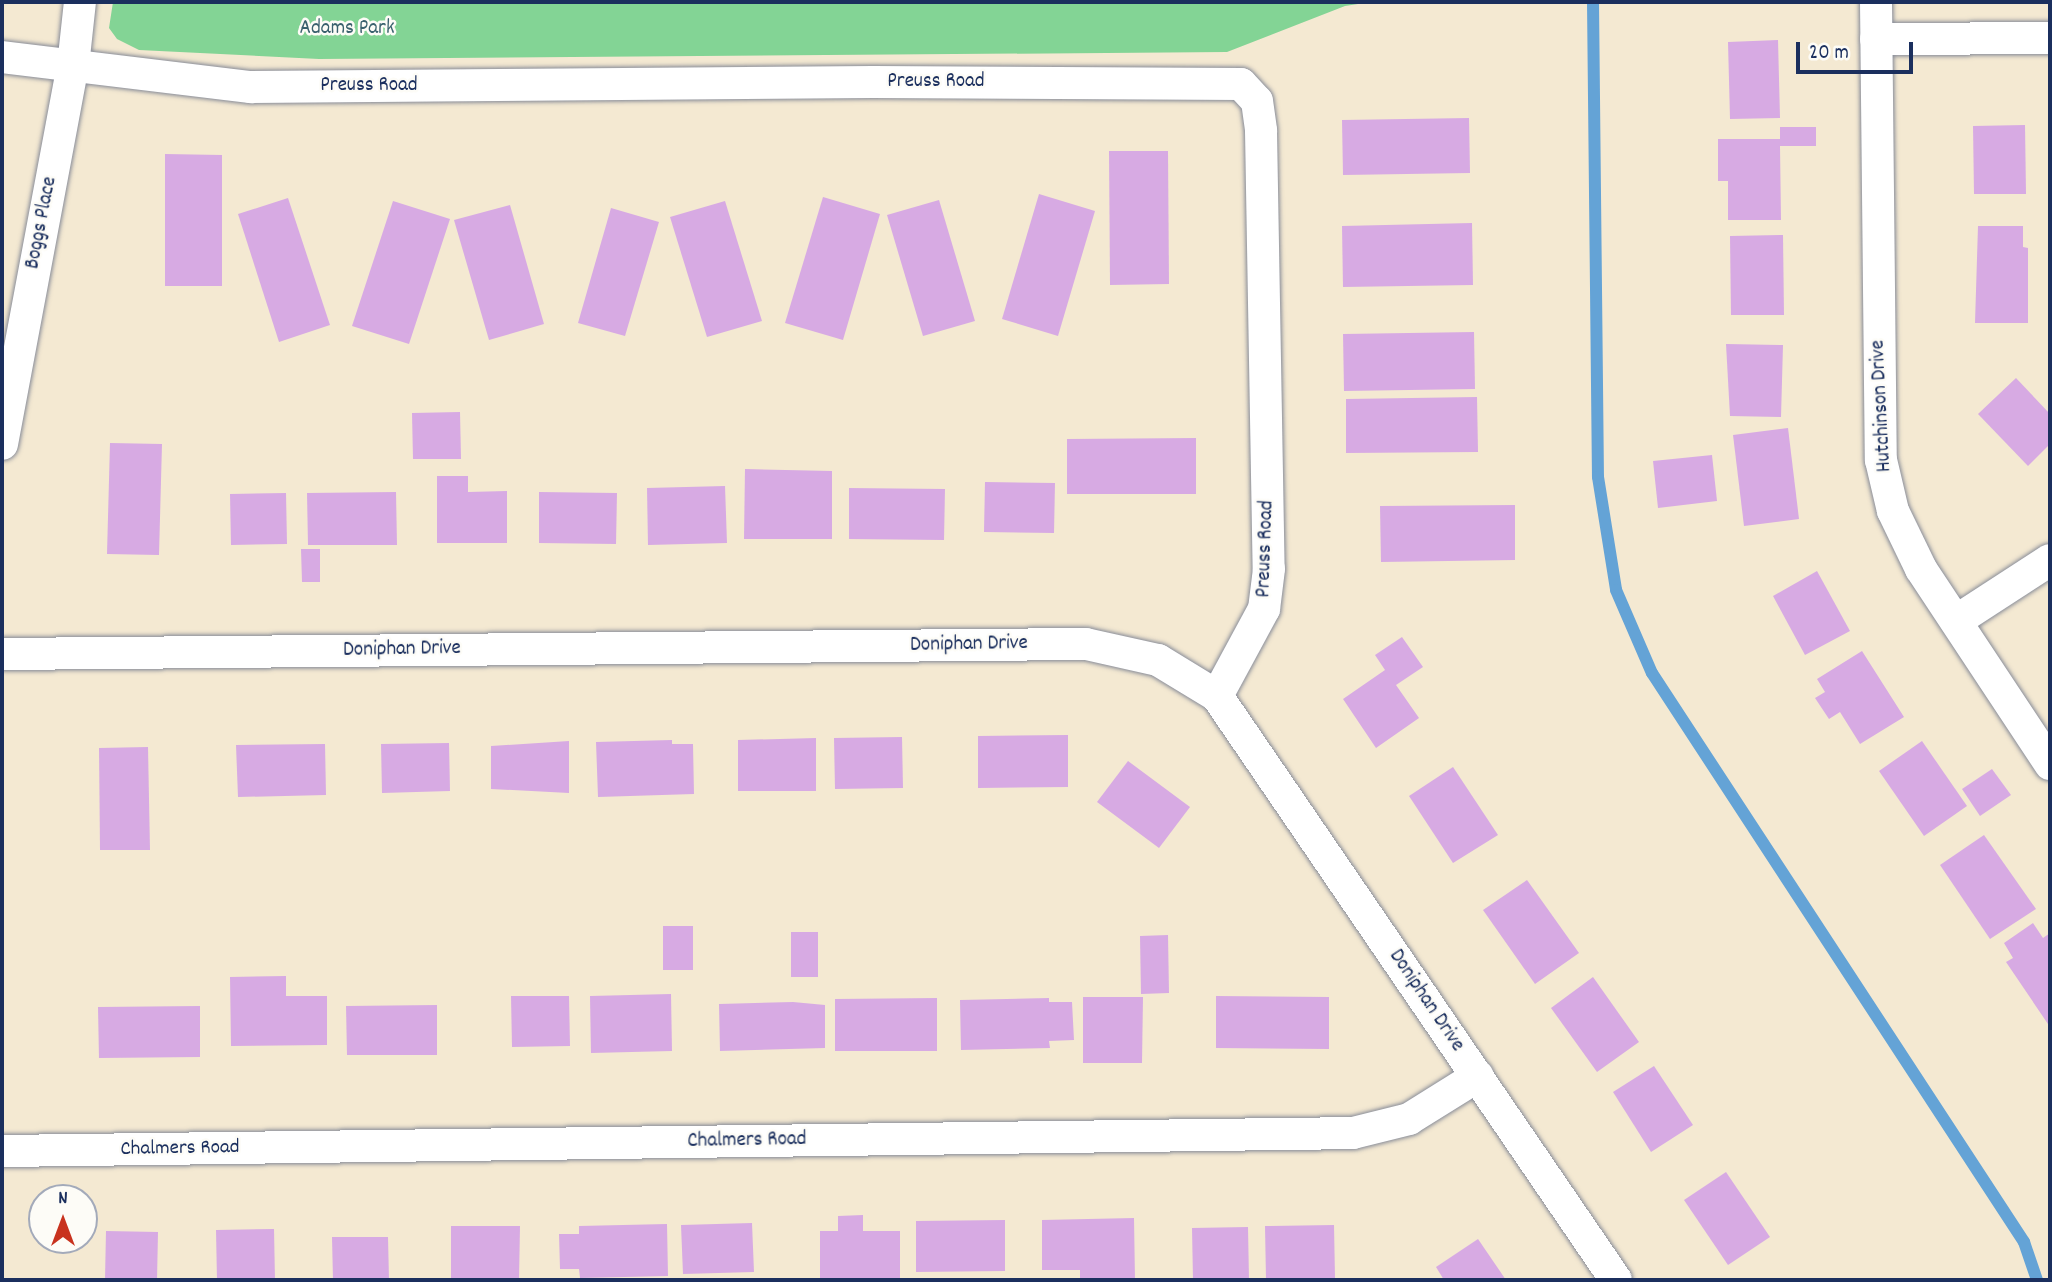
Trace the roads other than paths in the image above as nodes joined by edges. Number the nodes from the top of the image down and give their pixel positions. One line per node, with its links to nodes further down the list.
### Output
1 (80, 2): 6 (street, Boggs Place)
2 (1876, 2): 4 (street, Hutchinson Drive)
3 (2050, 38): 4 (street)
4 (1876, 39): 9 (street, Hutchinson Drive)
5 (2, 57): 6 (street, Preuss Road)
6 (73, 66): 7 (street, Boggs Place); 11 (street, Preuss Road)
7 (2, 444)
8 (2050, 560): 9 (street)
9 (1956, 621): 12 (street, Hutchinson Drive)
10 (2, 654): 11 (street, Doniphan Drive)
11 (1217, 696): 13 (street, Doniphan Drive)
12 (2050, 764)
13 (1478, 1076): 14 (street, Chalmers Road); 15 (street, Doniphan Drive)
14 (2, 1151)
15 (1616, 1280)

